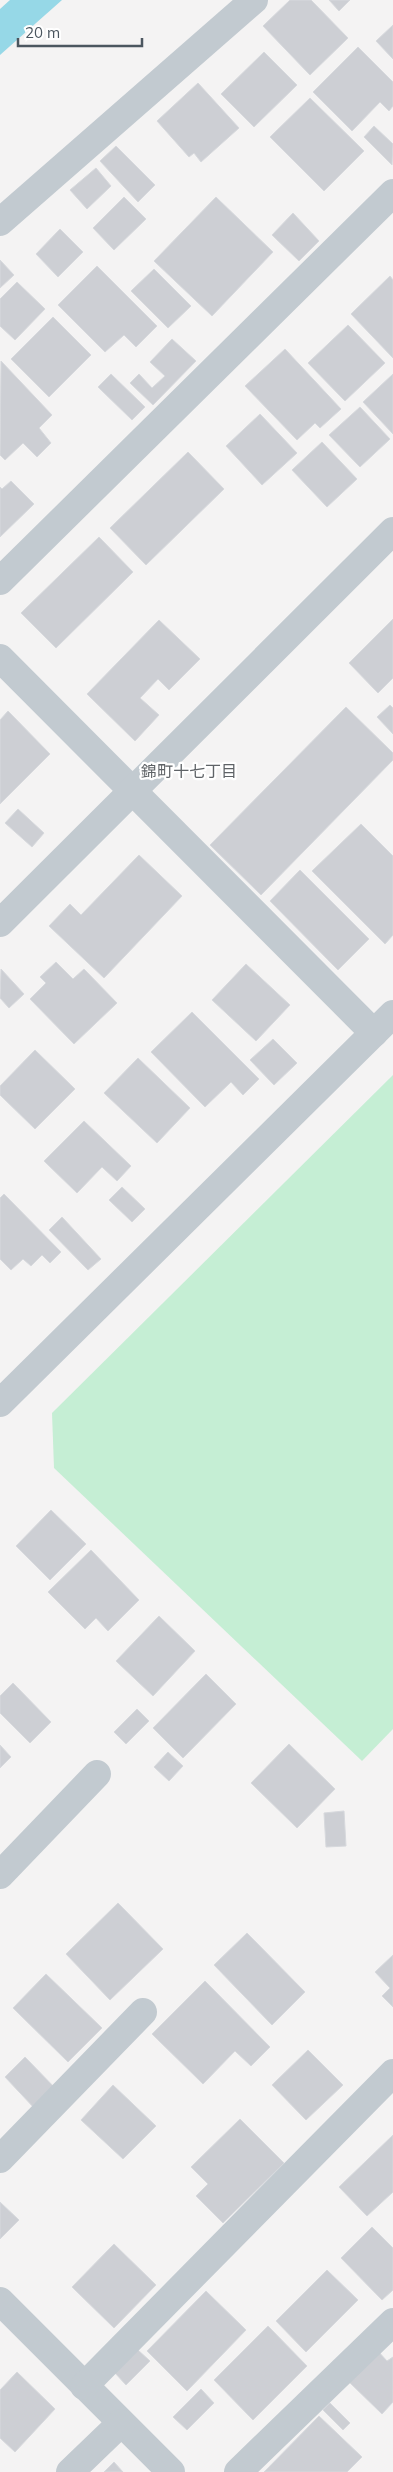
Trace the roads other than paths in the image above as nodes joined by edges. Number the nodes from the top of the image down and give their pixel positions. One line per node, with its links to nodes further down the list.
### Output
1 (254, 0): 3 (street)
2 (393, 193): 5 (street)
3 (0, 222)
4 (393, 531): 7 (street)
5 (0, 581)
6 (0, 658): 7 (street)
7 (131, 792): 8 (street); 10 (street)
8 (0, 923)
9 (393, 1014): 10 (street)
10 (374, 1033): 11 (street)
11 (0, 1403)
12 (97, 1774): 13 (street)
13 (0, 1875)
14 (143, 2012): 16 (street)
15 (393, 2073): 19 (street)
16 (0, 2158)
17 (0, 2301): 19 (street)
18 (393, 2322): 23 (street)
19 (84, 2386): 20 (street)
20 (121, 2423): 21 (street); 22 (street)
21 (70, 2472)
22 (171, 2472)
23 (238, 2472)

